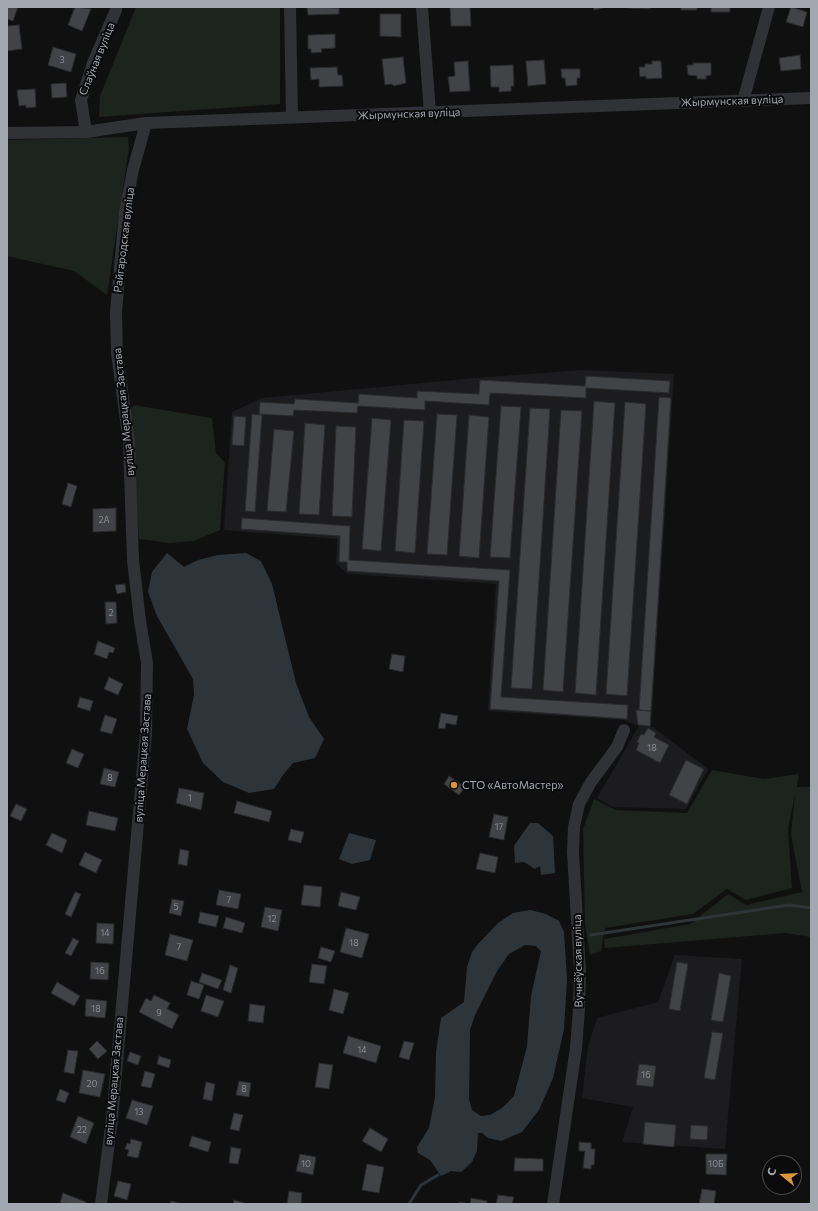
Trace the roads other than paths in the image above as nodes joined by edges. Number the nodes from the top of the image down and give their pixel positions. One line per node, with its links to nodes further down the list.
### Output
1 (290, 7): 8 (street)
2 (422, 7): 7 (street)
3 (769, 7): 6 (street)
4 (116, 10): 10 (street, Слаўная вуліца)
5 (811, 98): 6 (street, Жырмунская вуліца)
6 (743, 101): 7 (street, Жырмунская вуліца)
7 (430, 113): 8 (street, Жырмунская вуліца)
8 (292, 117): 9 (street, Жырмунская вуліца)
9 (146, 123): 10 (street, Жырмунская вуліца); 12 (street, Райгародская вуліца)
10 (86, 132): 11 (street, Жырмунская вуліца)
11 (7, 133)
12 (116, 312): 14 (street, вуліца Мерацкая Застава)
13 (624, 730): 15 (street, Вучнёўская вуліца)
14 (101, 1204)
15 (553, 1204)

